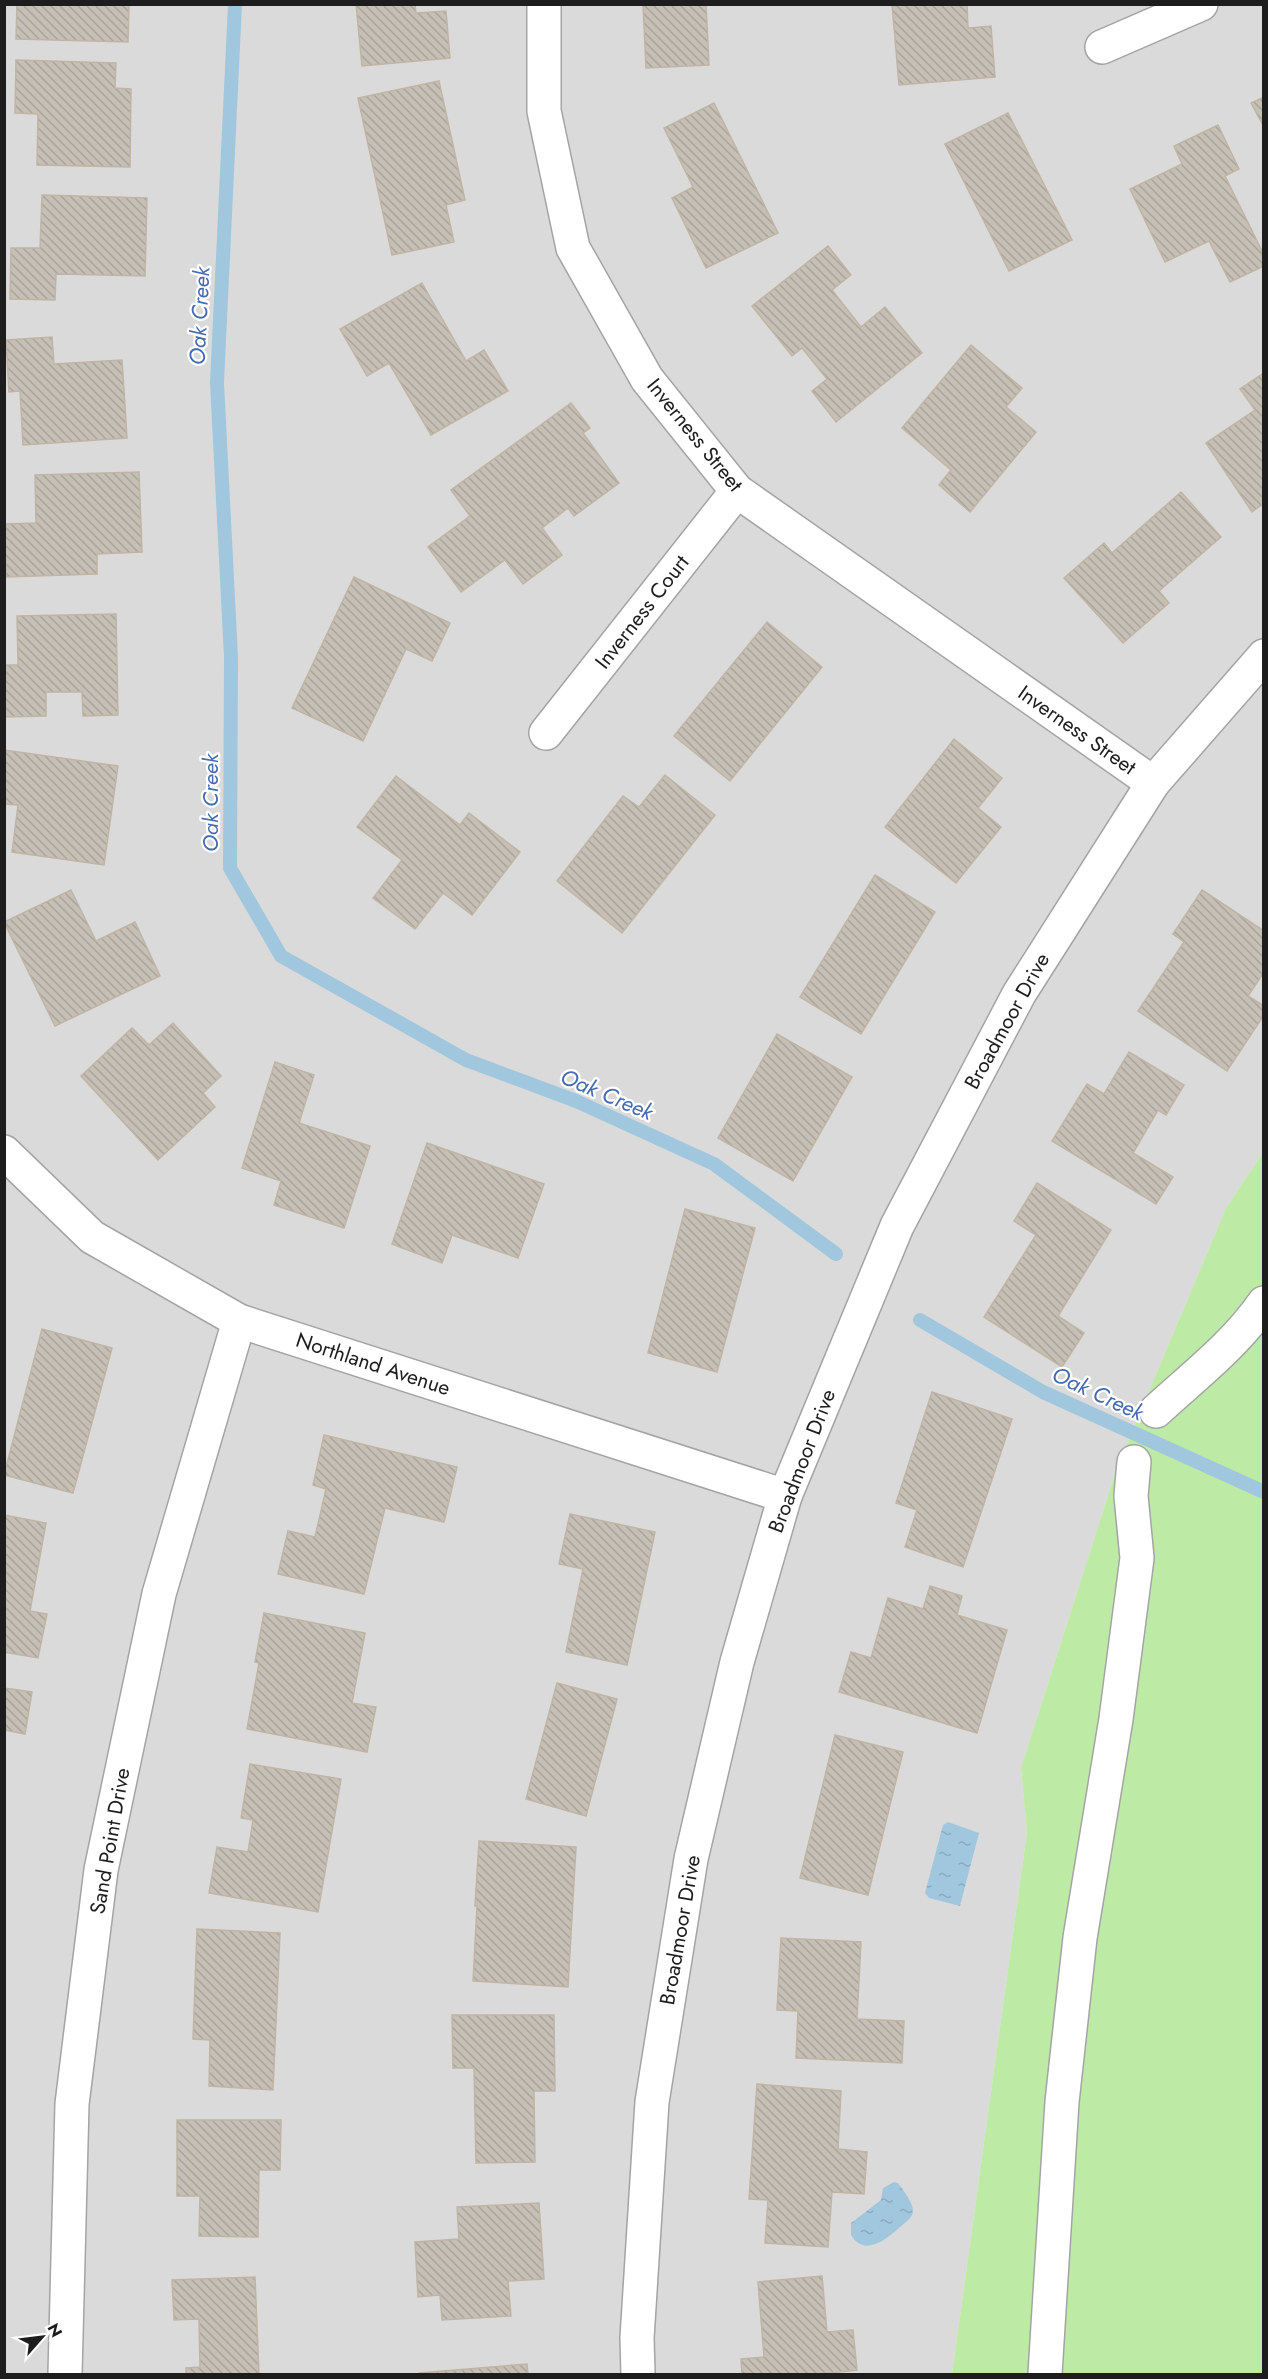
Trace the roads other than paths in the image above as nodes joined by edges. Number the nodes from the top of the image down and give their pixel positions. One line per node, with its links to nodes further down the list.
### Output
1 (544, 4): 4 (street, Inverness Street)
2 (1201, 4): 3 (street)
3 (1102, 47)
4 (737, 491): 6 (street, Inverness Court); 7 (street, Inverness Street)
5 (1263, 656): 7 (street, Broadmoor Drive)
6 (546, 733)
7 (1153, 783): 13 (street, Broadmoor Drive)
8 (4, 1152): 10 (street, Northland Avenue)
9 (1263, 1303): 11 (street)
10 (239, 1321): 13 (street, Northland Avenue); 14 (street, Sand Point Drive)
11 (1156, 1411)
12 (1134, 1462): 16 (street)
13 (785, 1496): 15 (street, Broadmoor Drive)
14 (65, 2374)
15 (638, 2374)
16 (1045, 2374)

